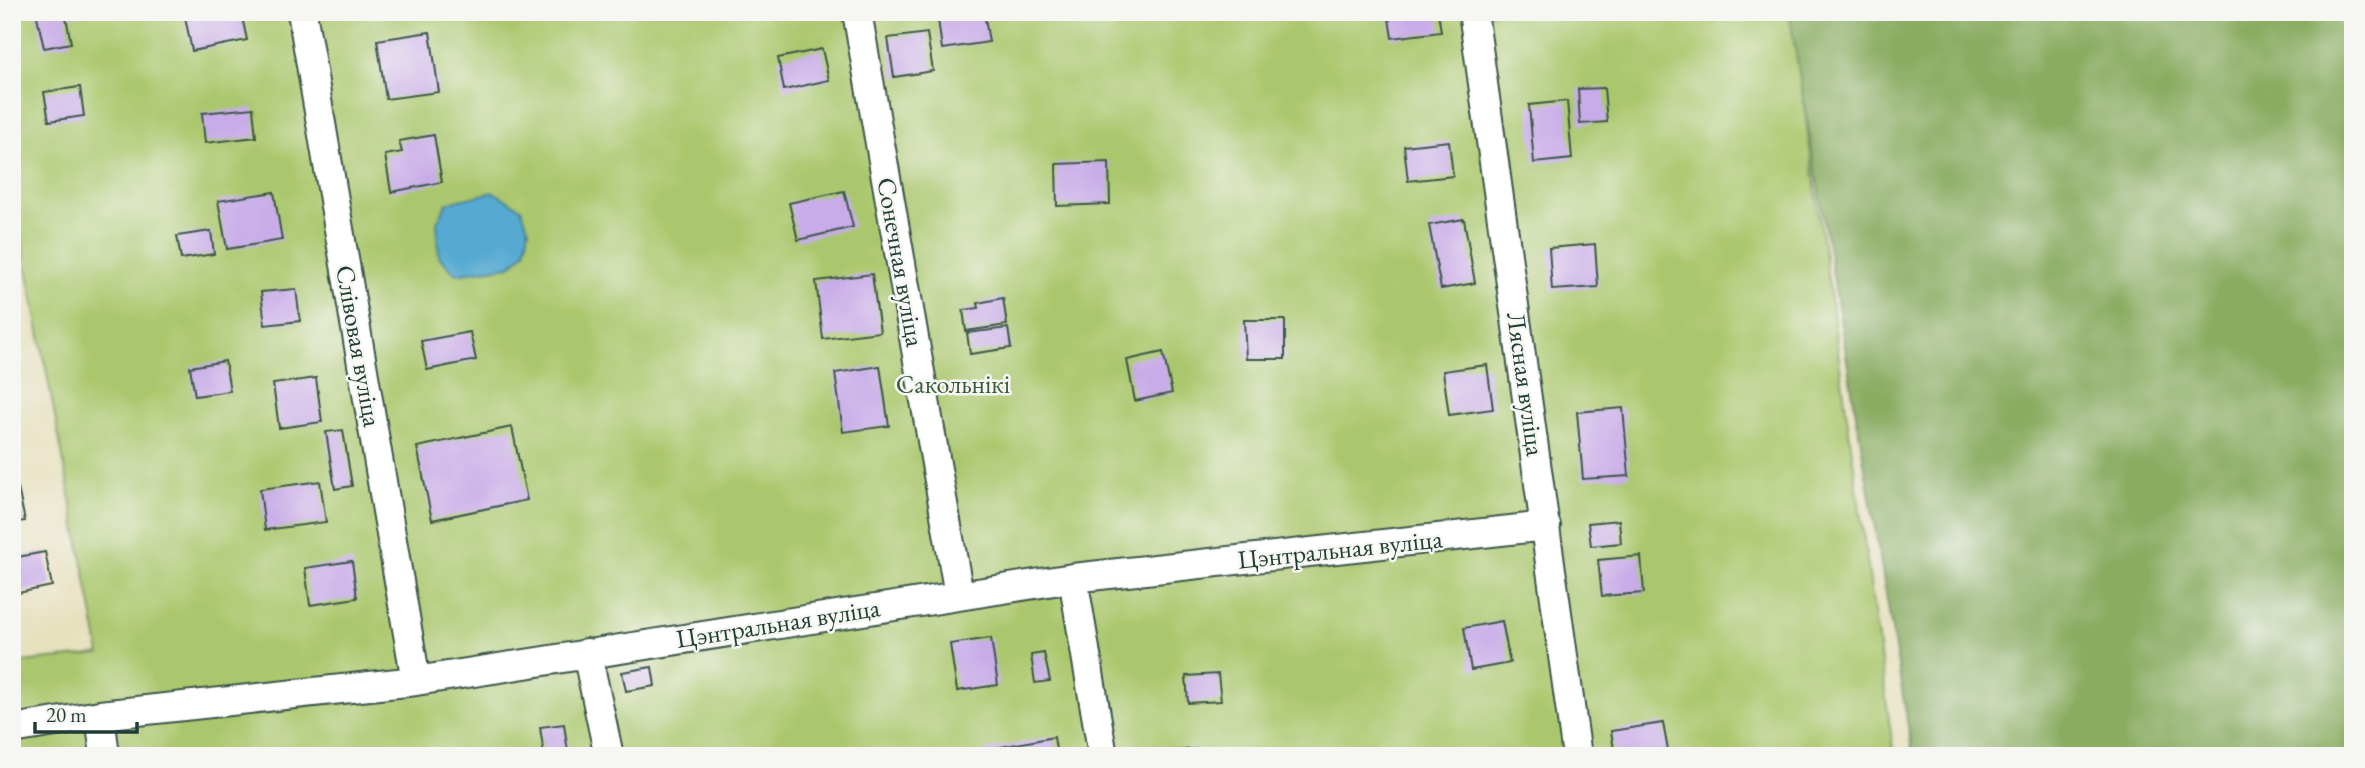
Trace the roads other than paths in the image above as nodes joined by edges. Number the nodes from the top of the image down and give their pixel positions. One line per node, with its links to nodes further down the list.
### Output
1 (302, 12): 8 (street, Слівовая вуліца)
2 (858, 12): 6 (street, Сонечная вуліца)
3 (1473, 12): 4 (street, Лясная вуліца)
4 (1546, 526): 5 (street, Цэнтральная вуліца); 14 (street, Лясная вуліца)
5 (1073, 578): 6 (street, Цэнтральная вуліца); 13 (street)
6 (959, 595): 7 (street, Цэнтральная вуліца)
7 (587, 653): 8 (street, Цэнтральная вуліца); 12 (street)
8 (416, 681): 9 (street, Цэнтральная вуліца)
9 (100, 715): 10 (street, Цэнтральная вуліца); 11 (street)
10 (12, 729)
11 (105, 756)
12 (609, 756)
13 (1103, 756)
14 (1577, 756)

